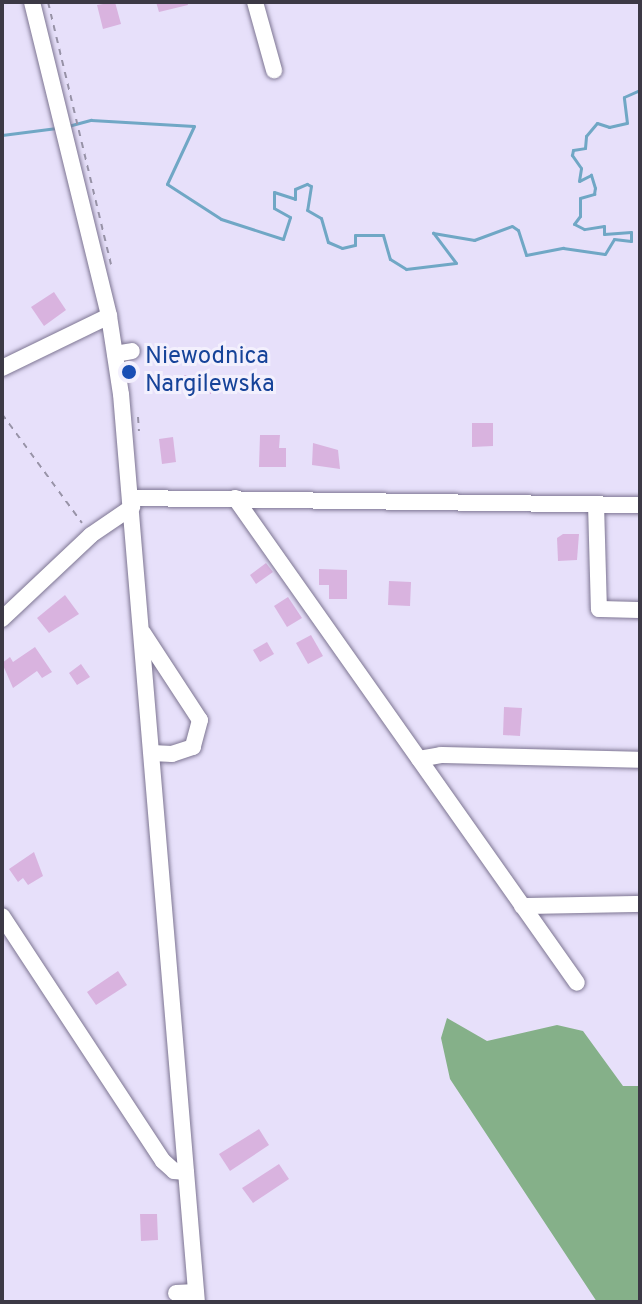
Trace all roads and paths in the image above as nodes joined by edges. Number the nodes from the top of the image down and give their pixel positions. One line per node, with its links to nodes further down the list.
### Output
1 (32, 2): 5 (street)
2 (48, 2): 5 (path)
3 (255, 2): 4 (street)
4 (274, 70)
5 (68, 112): 6 (street); 6 (path)
6 (74, 137): 7 (street)
7 (109, 316): 8 (street); 11 (street)
8 (2, 368)
9 (2, 414): 14 (path)
10 (235, 498): 11 (street); 12 (street); 19 (street)
11 (131, 502): 14 (street); 17 (street)
12 (596, 504): 13 (street); 15 (street)
13 (640, 505)
14 (91, 535): 16 (street)
15 (640, 610)
16 (2, 619)
17 (142, 631): 18 (street); 18 (street)
18 (152, 753): 25 (street)
19 (419, 759): 20 (street); 22 (street)
20 (640, 760)
21 (640, 904): 22 (street)
22 (522, 906): 24 (street)
23 (2, 916): 25 (street)
24 (577, 983)
25 (186, 1172): 27 (street)
26 (176, 1293): 27 (street)
27 (196, 1297)

